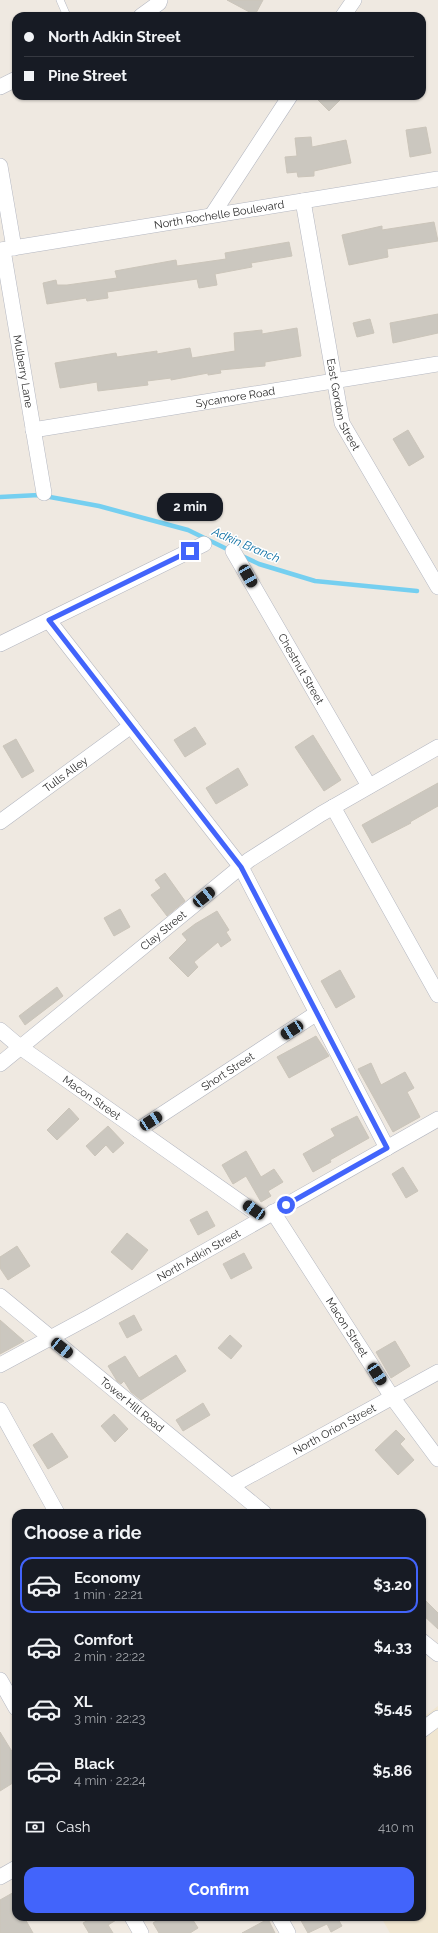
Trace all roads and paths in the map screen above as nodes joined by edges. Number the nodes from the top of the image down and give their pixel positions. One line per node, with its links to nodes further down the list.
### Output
1 (60, 0): 4 (lane)
2 (160, 0): 5 (street)
3 (354, 0): 6 (street)
4 (65, 12)
5 (147, 12)
6 (346, 12)
7 (12, 81): 8 (street)
8 (0, 87)
9 (287, 100): 13 (street)
10 (0, 166): 14 (street, Mulberry Lane)
11 (438, 179): 12 (street, North Rochelle Boulevard)
12 (303, 201): 13 (street, North Rochelle Boulevard); 16 (street, East Gordon Street)
13 (212, 215): 14 (street, North Rochelle Boulevard)
14 (6, 249): 17 (street, Mulberry Lane)
15 (438, 364): 16 (street, Sycamore Road)
16 (334, 379): 17 (street, Sycamore Road); 21 (street, East Gordon Street)
17 (33, 430): 18 (street, Mulberry Lane)
18 (44, 493)
19 (204, 544): 22 (street)
20 (233, 551): 26 (street, Chestnut Street)
21 (438, 587)
22 (49, 620): 23 (street); 24 (street)
23 (4, 642)
24 (131, 726): 28 (street, Tulls Alley); 29 (street)
25 (438, 747): 26 (street, Clay Street)
26 (369, 786): 27 (street, Clay Street)
27 (333, 807): 29 (street, Clay Street); 30 (street)
28 (0, 822)
29 (241, 867): 31 (street); 33 (street, Clay Street)
30 (438, 995)
31 (318, 1013): 36 (street, Short Street); 37 (street)
32 (0, 1030): 33 (street, Macon Street)
33 (20, 1047): 34 (street, Clay Street); 36 (street, Macon Street)
34 (0, 1064)
35 (438, 1119): 37 (street, North Adkin Street)
36 (138, 1130): 38 (street, Macon Street)
37 (387, 1148): 38 (street, North Adkin Street)
38 (268, 1215): 40 (street, North Adkin Street); 43 (street, Macon Street)
39 (0, 1296): 40 (street, Tower Hill Road)
40 (50, 1338): 41 (street, North Adkin Street); 46 (street, Tower Hill Road)
41 (0, 1365)
42 (438, 1372): 43 (street, North Orion Street)
43 (392, 1398): 45 (street, Macon Street); 46 (street, North Orion Street)
44 (0, 1410): 47 (street)
45 (438, 1459)
46 (231, 1486): 48 (street, Tower Hill Road)
47 (55, 1509)
48 (259, 1509)
49 (426, 1644): 50 (street)
50 (438, 1654)
51 (0, 1680): 52 (street)
52 (12, 1701)
53 (438, 1718): 54 (street)
54 (426, 1727)
55 (12, 1870): 56 (street)
56 (0, 1877)
57 (134, 1921): 59 (street)
58 (281, 1921): 60 (street)
59 (141, 1933)
60 (288, 1933)

